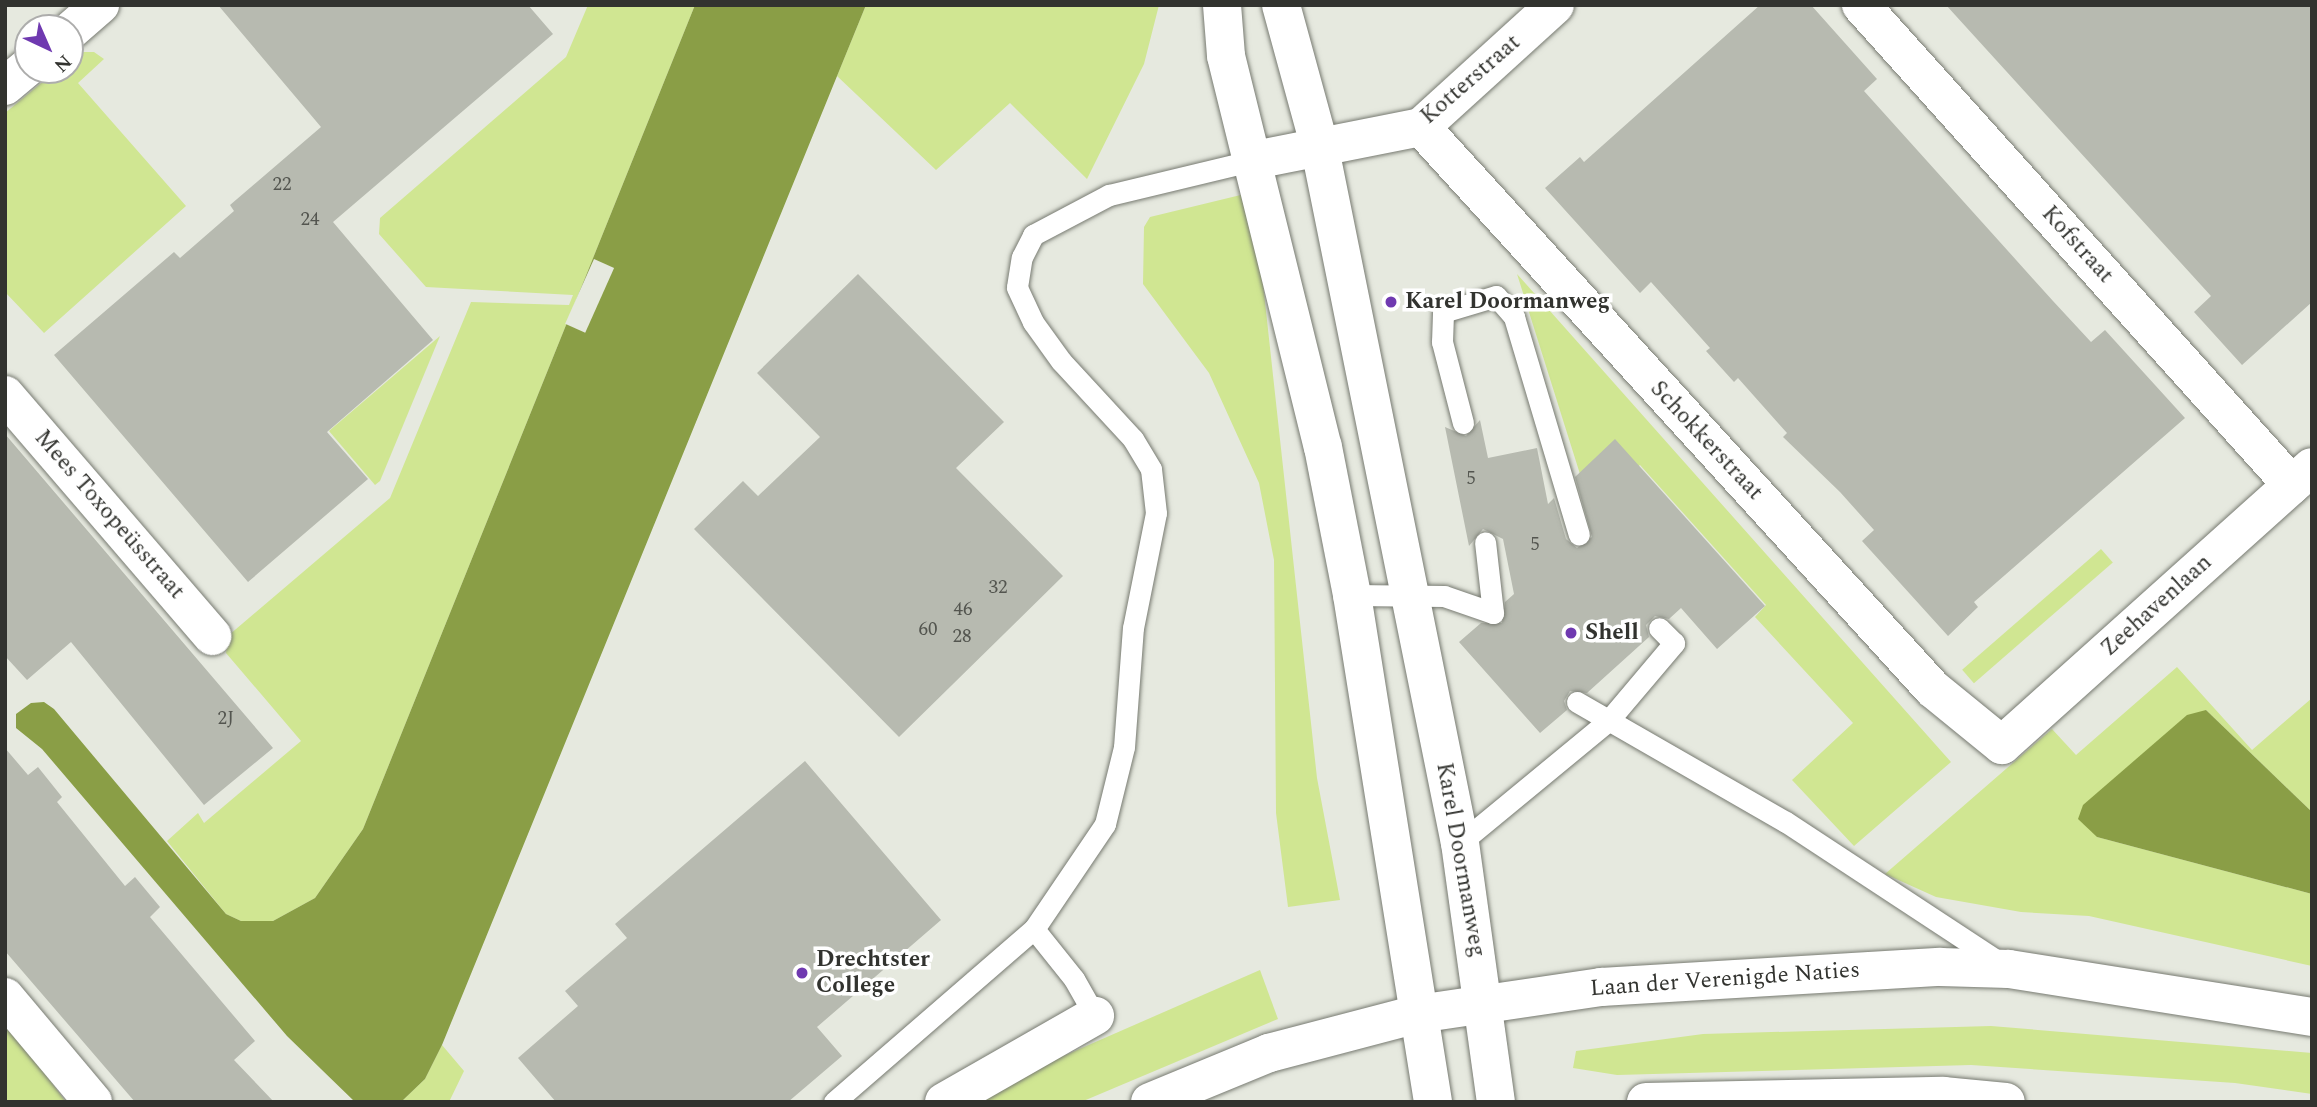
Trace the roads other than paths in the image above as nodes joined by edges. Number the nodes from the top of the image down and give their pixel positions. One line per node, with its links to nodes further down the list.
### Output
1 (100, 5): 6 (street)
2 (1222, 5): 9 (street)
3 (1281, 5): 8 (street, Karel Doormanweg)
4 (1555, 5): 7 (street, Kotterstraat)
5 (1861, 5): 12 (street, Kofstraat)
6 (84, 19)
7 (1421, 127): 8 (street, Kotterstraat); 21 (street, Schokkerstraat)
8 (1319, 144): 9 (street, Kotterstraat); 15 (street, Karel Doormanweg)
9 (1255, 160): 16 (street); 23 (lane)
10 (5, 395): 18 (street, Mees Toxopeüsstraat)
11 (1463, 424): 13 (lane)
12 (2302, 476): 21 (street, Zeehavenlaan)
13 (1579, 536)
14 (1485, 542): 15 (lane)
15 (1408, 591): 16 (lane); 22 (street, Karel Doormanweg)
16 (1352, 595): 27 (street)
17 (1659, 628): 20 (lane)
18 (212, 636)
19 (1577, 702): 20 (lane)
20 (1609, 720): 22 (lane); 24 (lane)
21 (2002, 745)
22 (1460, 843): 26 (street, Karel Doormanweg)
23 (1034, 929): 28 (lane); 32 (lane)
24 (2009, 969): 26 (street, Laan der Verenigde Naties); 29 (street, Laan der Verenigde Naties)
25 (5, 997): 31 (street)
26 (1484, 1002): 27 (street, Laan der Verenigde Naties); 36 (street, Karel Doormanweg)
27 (1418, 1014): 34 (street, Laan der Verenigde Naties); 35 (street)
28 (1095, 1016): 33 (street)
29 (2312, 1017)
30 (1661, 1101): 37 (street)
31 (93, 1102)
32 (834, 1102)
33 (944, 1102)
34 (1150, 1102)
35 (1433, 1102)
36 (1496, 1102)
37 (2006, 1102)

